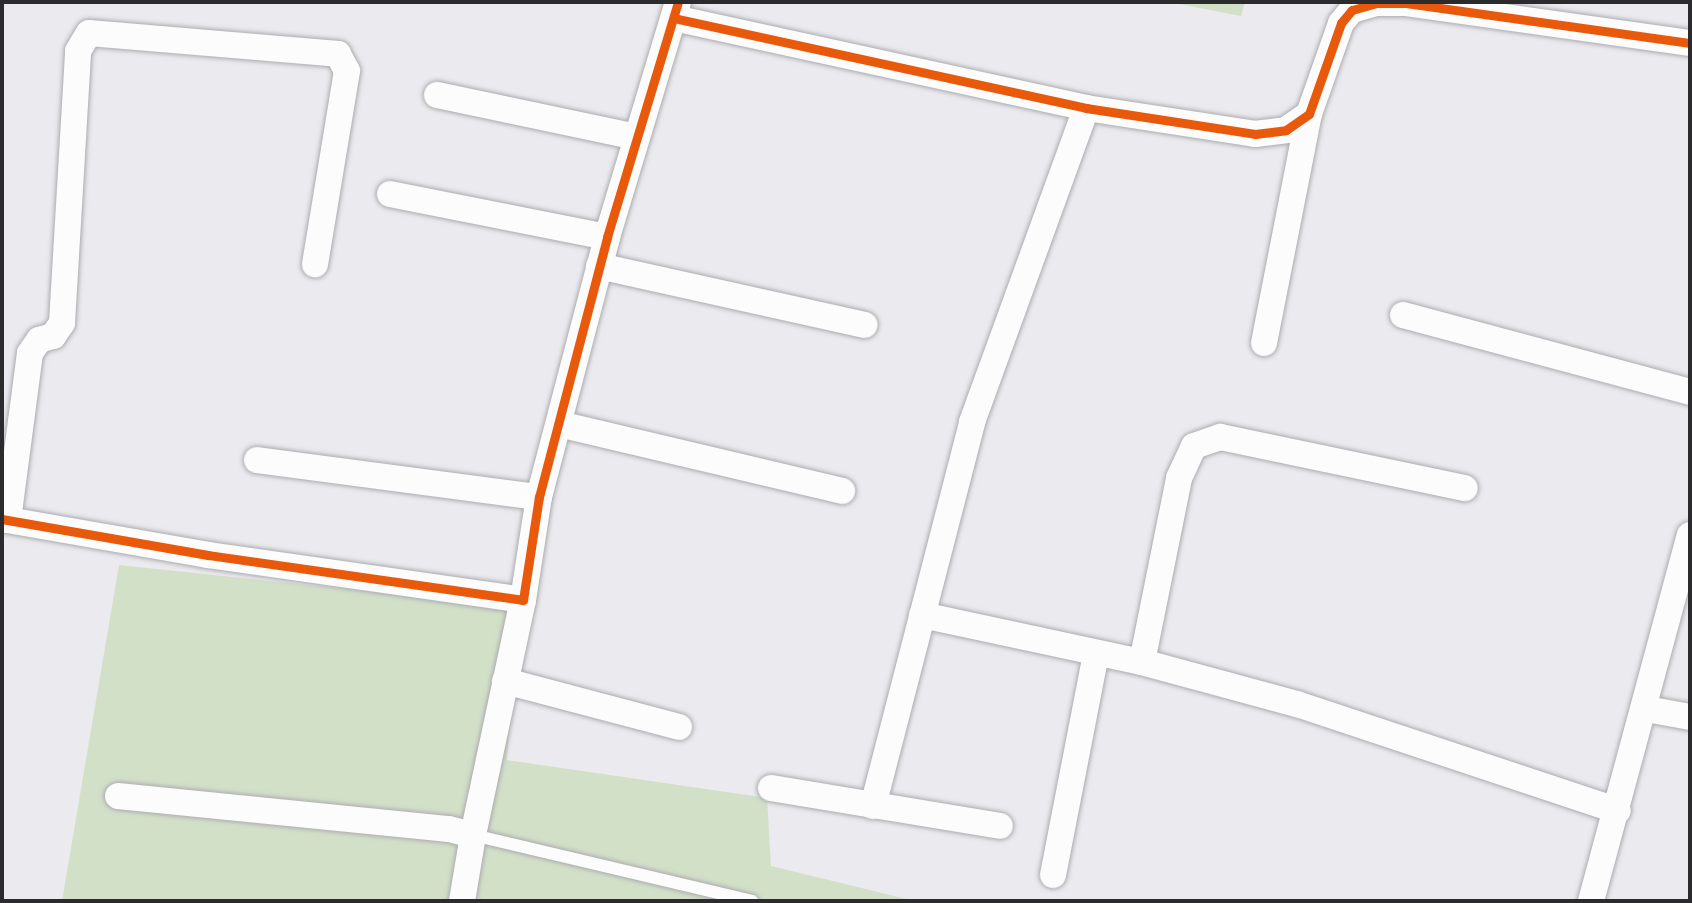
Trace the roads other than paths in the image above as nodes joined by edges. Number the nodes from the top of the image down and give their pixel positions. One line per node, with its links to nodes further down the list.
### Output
1 (676, 10): 4 (street); 6 (street)
2 (1690, 43): 5 (street)
3 (437, 95): 6 (street)
4 (1086, 108): 5 (street); 23 (street)
5 (1309, 114): 13 (street)
6 (636, 136): 8 (street)
7 (390, 194): 8 (street)
8 (607, 237): 10 (street)
9 (316, 264): 20 (street)
10 (599, 266): 12 (street); 15 (street)
11 (1403, 315): 14 (street)
12 (865, 325)
13 (1264, 343)
14 (1690, 392)
15 (559, 424): 18 (street); 19 (street)
16 (257, 460): 19 (street)
17 (1465, 488): 25 (street)
18 (842, 491)
19 (539, 497): 22 (street)
20 (5, 519): 22 (street)
21 (1690, 535): 27 (street)
22 (523, 600): 26 (street)
23 (922, 615): 24 (street); 32 (street)
24 (1096, 653): 25 (street); 36 (street)
25 (1142, 662): 33 (street)
26 (505, 681): 29 (street); 35 (street)
27 (1646, 709): 28 (street); 33 (street)
28 (1690, 717)
29 (679, 727)
30 (771, 788): 32 (street)
31 (118, 796): 35 (street)
32 (873, 806): 34 (street)
33 (1618, 811): 39 (street)
34 (1000, 827)
35 (474, 835): 37 (street); 38 (lane)
36 (1053, 875)
37 (462, 901)
38 (752, 901)
39 (1591, 901)

